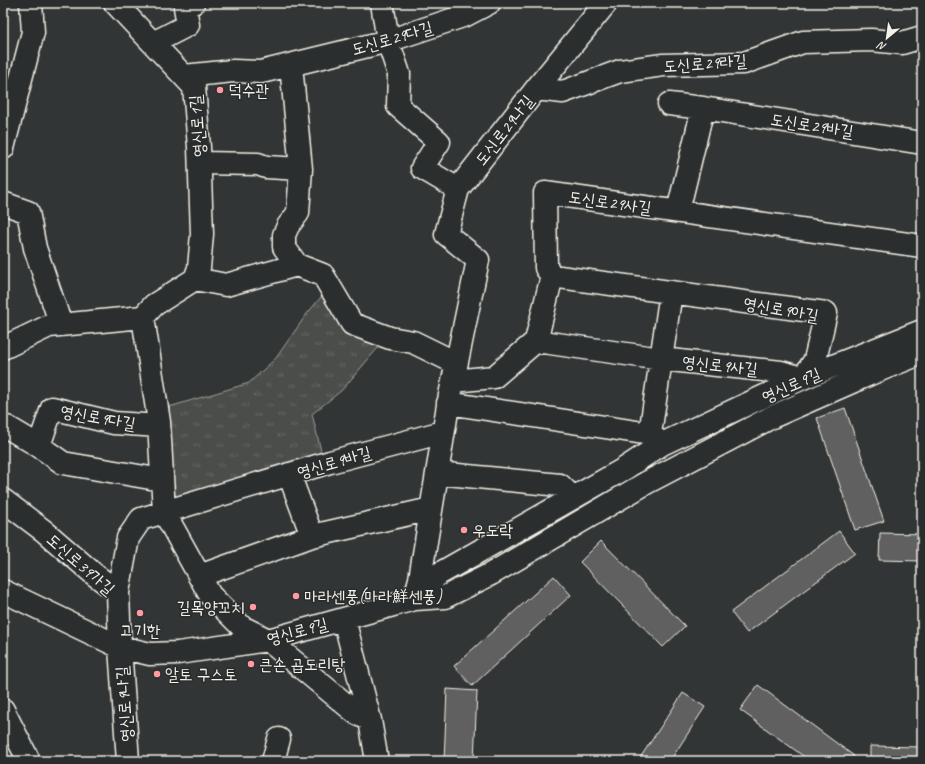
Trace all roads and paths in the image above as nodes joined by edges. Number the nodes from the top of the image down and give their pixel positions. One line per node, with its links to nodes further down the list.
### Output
1 (31, 3): 16 (street)
2 (115, 3): 9 (street, 영신로1길)
3 (193, 3): 9 (street)
4 (382, 3): 8 (street)
5 (489, 3): 8 (street, 도신로29다길)
6 (606, 3): 12 (street, 도신로29나길)
7 (922, 38): 12 (street, 도신로29라길)
8 (388, 41): 10 (street, 도신로29다길); 19 (street)
9 (152, 43): 11 (street, 영신로1길)
10 (291, 64): 11 (street, 도신로29다길); 18 (street)
11 (184, 76): 17 (street, 영신로1길)
12 (536, 89): 19 (street, 도신로29나길)
13 (669, 104): 14 (street, 도신로29바길)
14 (703, 108): 15 (street, 도신로29바길); 21 (street)
15 (922, 143)
16 (3, 148)
17 (200, 163): 18 (street); 25 (street, 영신로1길)
18 (301, 169): 23 (street)
19 (458, 189): 34 (street, 도신로29나길)
20 (3, 203): 28 (street)
21 (678, 211): 22 (street, 도신로29사길); 24 (street, 도신로29사길)
22 (922, 246)
23 (297, 265): 25 (street); 34 (street)
24 (552, 276): 26 (street, 영신로9아길); 30 (street)
25 (195, 279): 27 (street)
26 (671, 292): 33 (street); 35 (street, 영신로9아길)
27 (143, 317): 28 (street); 37 (street, 영신로9다길)
28 (61, 325): 31 (street)
29 (922, 332): 35 (street, 영신로9길)
30 (536, 341): 33 (street, 영신로9사길); 34 (street)
31 (3, 348)
32 (922, 353): 53 (street)
33 (661, 359): 35 (street, 영신로9사길); 40 (street, 영신로9사길)
34 (455, 372): 36 (street)
35 (803, 378): 40 (street, 영신로9길)
36 (448, 402): 39 (street); 40 (street)
37 (159, 426): 41 (street, 영신로9다길); 44 (street, 영신로9다길)
38 (7, 427): 41 (street)
39 (443, 432): 42 (street); 43 (street, 영신로9바길)
40 (656, 439): 45 (street, 영신로9길)
41 (39, 446): 44 (street)
42 (437, 473): 45 (street); 47 (street)
43 (289, 474): 48 (street); 49 (street, 영신로9바길)
44 (162, 480): 48 (street, 영신로9다길)
45 (573, 498): 53 (street, 영신로9길)
46 (3, 500): 52 (street, 도신로39가길)
47 (431, 510): 49 (street); 53 (street)
48 (164, 512): 50 (street, 영신로9다길); 52 (street)
49 (312, 536): 50 (street)
50 (199, 576): 55 (street, 영신로9다길)
51 (3, 591): 56 (street, 영신로9길)
52 (118, 592): 56 (street, 도신로39가길)
53 (415, 599): 54 (street, 영신로9길)
54 (344, 618): 55 (street, 영신로9길); 58 (street)
55 (268, 640): 56 (street, 영신로9길); 58 (street, 영신로9다길)
56 (120, 647): 61 (street, 영신로9나길)
57 (3, 710): 60 (street)
58 (370, 720): 63 (street)
59 (278, 739): 62 (street)
60 (29, 761)
61 (128, 761)
62 (273, 761)
63 (377, 761)

